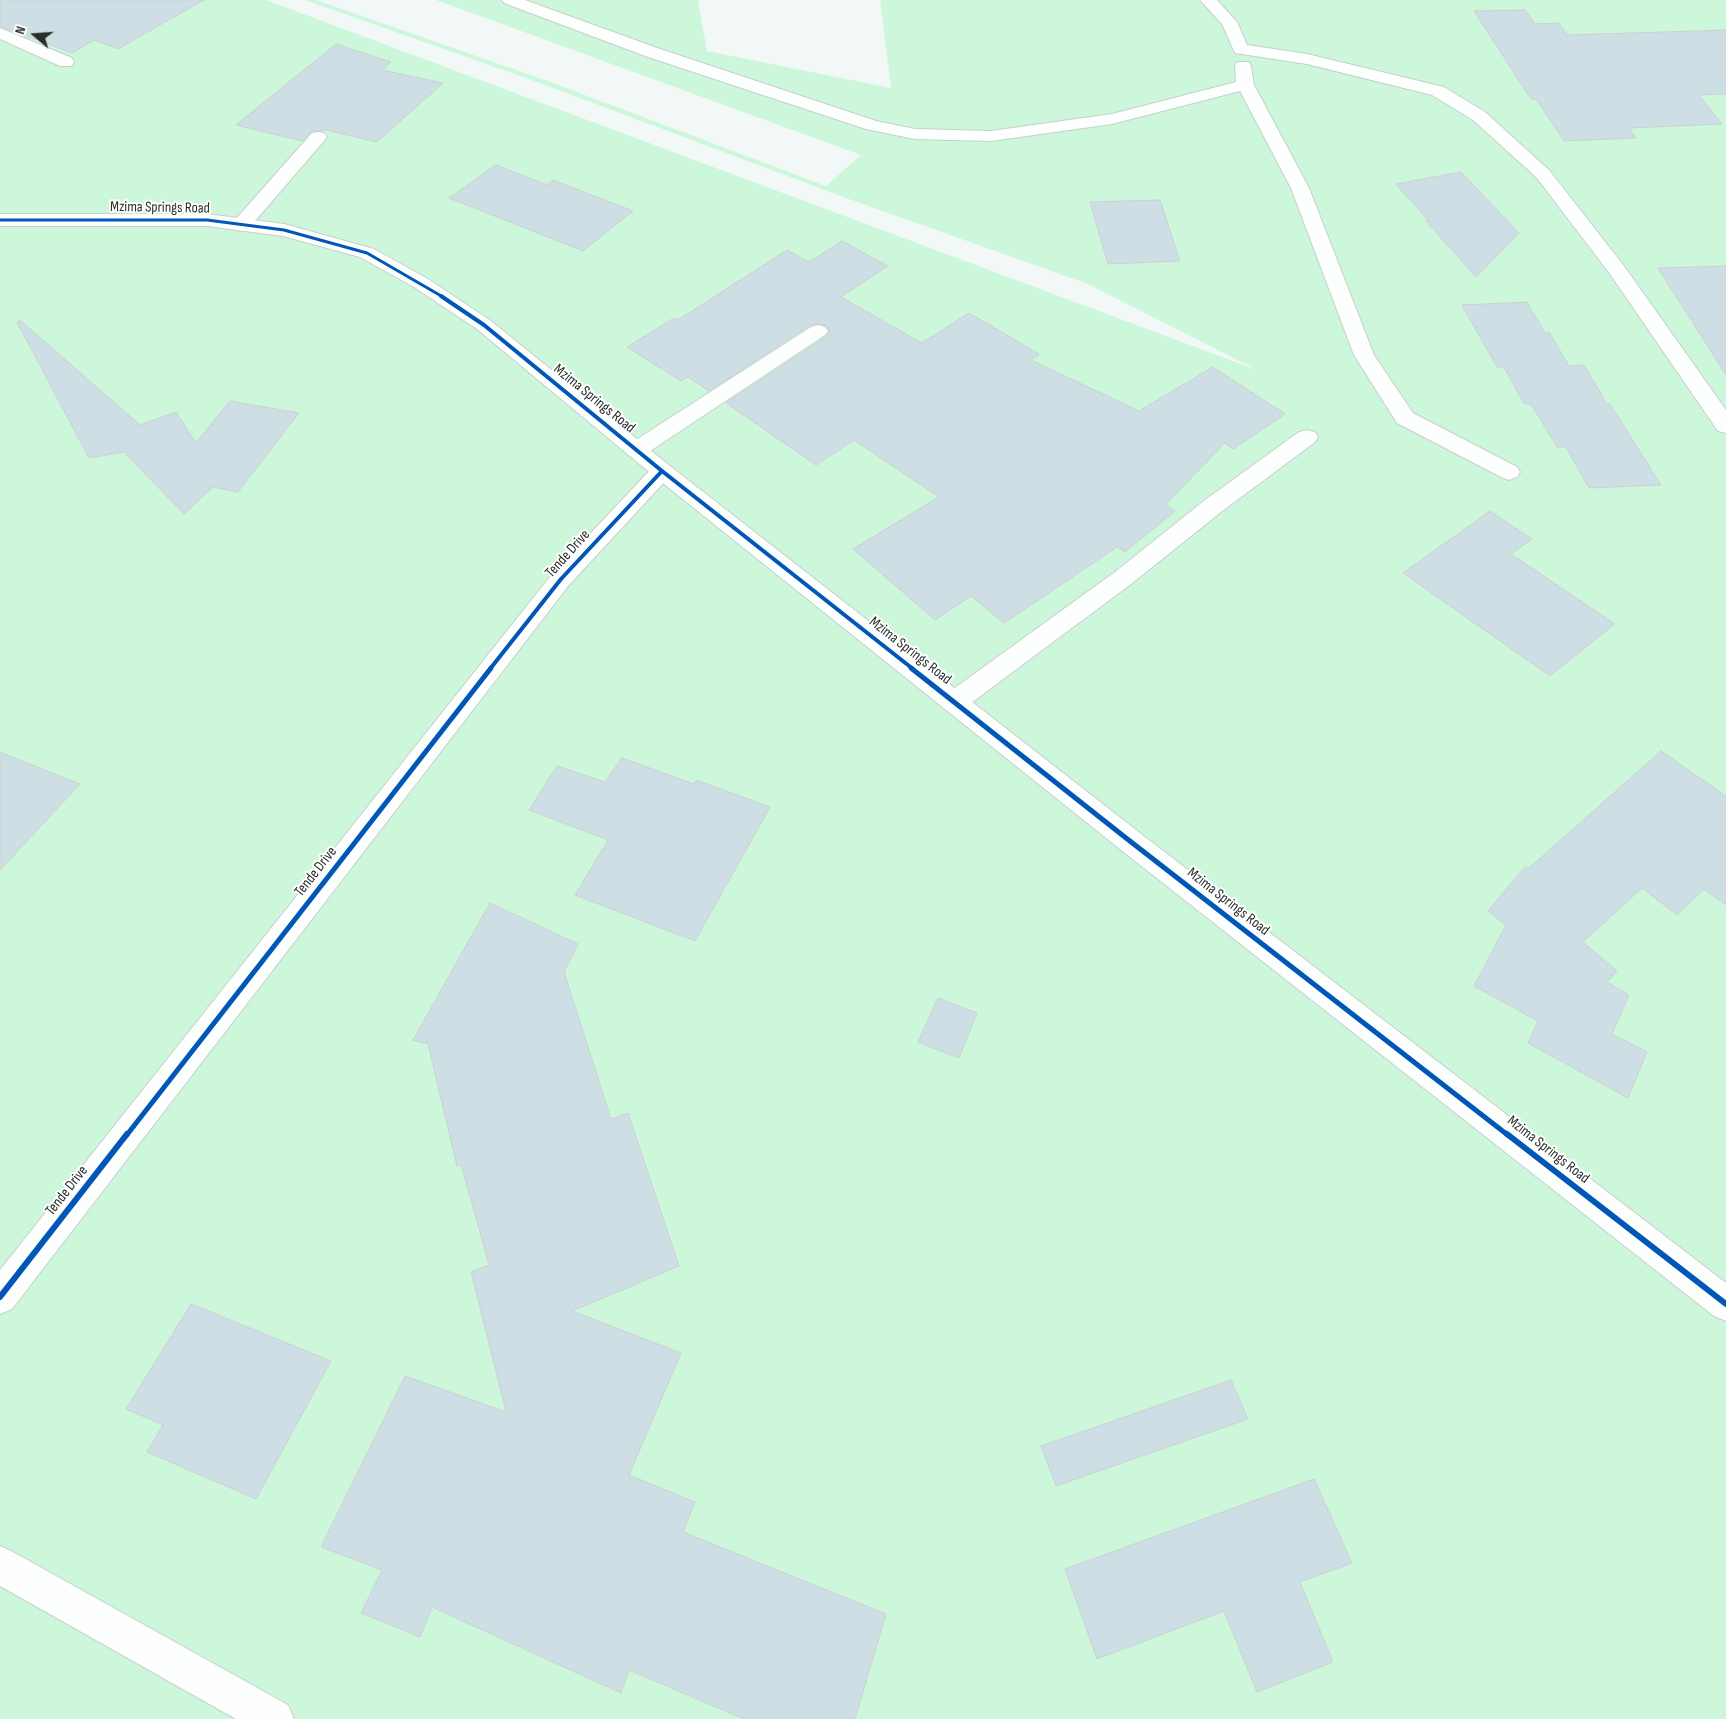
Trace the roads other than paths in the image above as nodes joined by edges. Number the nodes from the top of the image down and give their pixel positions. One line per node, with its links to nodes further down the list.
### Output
1 (510, 0): 6 (street)
2 (1208, 0): 4 (street)
3 (0, 33): 5 (street)
4 (1242, 49): 6 (street); 11 (street)
5 (66, 62)
6 (1245, 84): 15 (street)
7 (318, 137): 9 (street)
8 (0, 220): 9 (street, Mzima Springs Road)
9 (241, 225): 13 (street, Mzima Springs Road)
10 (818, 331): 13 (street)
11 (1726, 426)
12 (1307, 437): 16 (street)
13 (636, 450): 14 (street, Mzima Springs Road)
14 (662, 471): 16 (street, Mzima Springs Road); 17 (street, Tende Drive)
15 (1509, 472)
16 (954, 702): 18 (street, Mzima Springs Road)
17 (0, 1297)
18 (1726, 1304)
19 (0, 1566): 20 (street)
20 (274, 1719)

